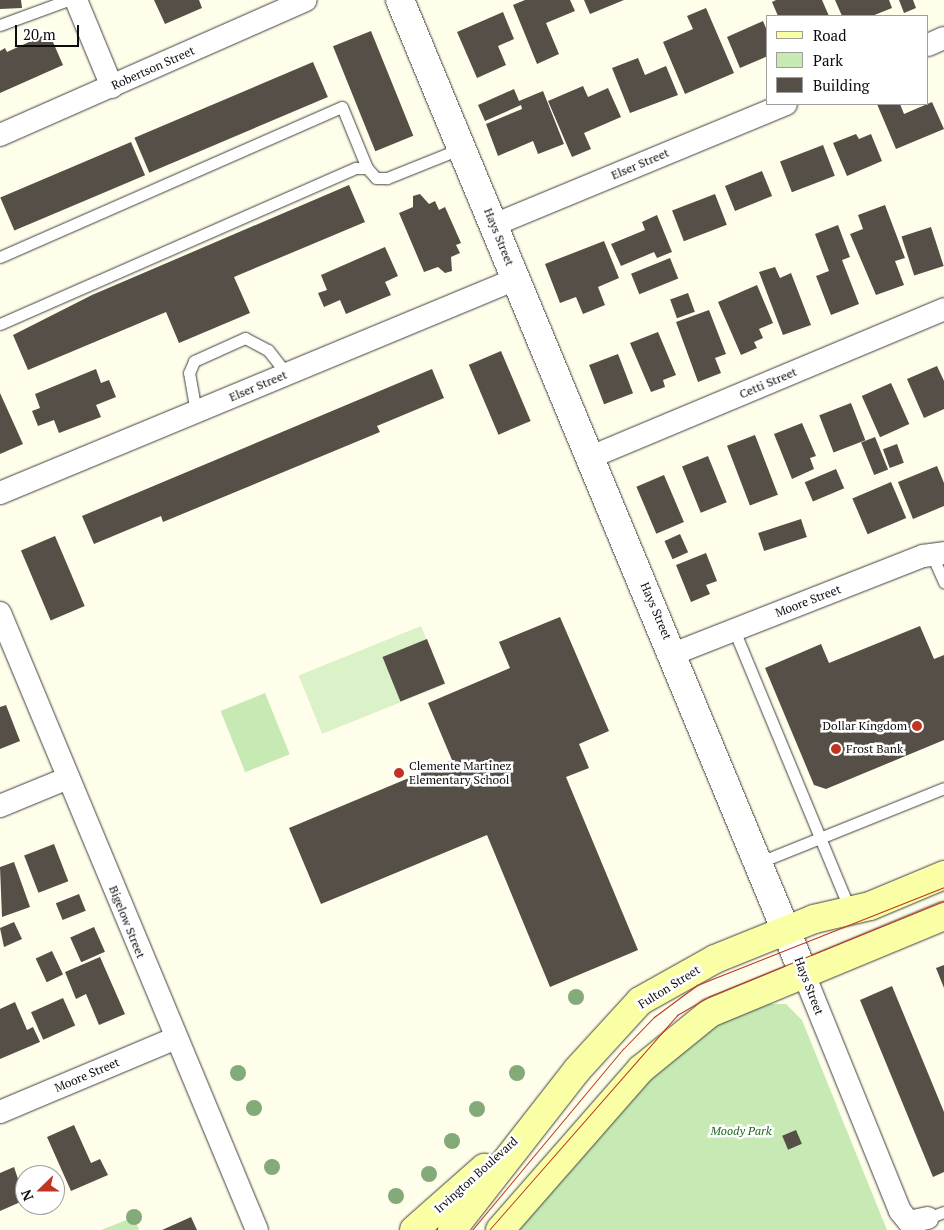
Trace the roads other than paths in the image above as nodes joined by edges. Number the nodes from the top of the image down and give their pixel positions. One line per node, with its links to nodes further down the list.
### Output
1 (68, 0): 5 (lane)
2 (76, 0): 8 (street)
3 (306, 0): 8 (street, Robertson Street)
4 (400, 0): 11 (street, Hays Street)
5 (0, 25)
6 (944, 38): 7 (street)
7 (929, 45)
8 (112, 87): 10 (street, Robertson Street)
9 (784, 105): 13 (street, Elser Street)
10 (0, 135)
11 (462, 148): 12 (lane); 13 (street, Hays Street)
12 (368, 168): 14 (lane); 17 (lane)
13 (494, 225): 15 (street, Hays Street)
14 (0, 257)
15 (516, 279): 18 (street, Elser Street); 20 (street, Hays Street)
16 (944, 309): 20 (street, Cetti Street)
17 (0, 324)
18 (287, 374): 19 (street, Elser Street); 19 (lane)
19 (196, 412): 21 (street, Elser Street)
20 (591, 457): 26 (street, Hays Street)
21 (0, 493)
22 (938, 554): 23 (lane); 25 (street, Moore Street)
23 (944, 582)
24 (0, 613): 27 (street, Bigelow Street)
25 (734, 630): 26 (street, Moore Street); 30 (lane)
26 (673, 654): 31 (street, Hays Street)
27 (68, 778): 29 (street); 37 (street, Bigelow Street)
28 (944, 788): 30 (lane)
29 (0, 806)
30 (820, 838): 31 (lane); 33 (lane)
31 (760, 862): 35 (street, Hays Street)
32 (944, 875): 33 (main road, Fulton Street)
33 (850, 910): 35 (main road, Fulton Street)
34 (944, 916): 36 (main road)
35 (787, 930): 36 (street, Hays Street); 39 (main road, Fulton Street)
36 (803, 972): 40 (street, Hays Street); 44 (main road)
37 (174, 1039): 38 (street, Moore Street); 41 (street, Bigelow Street)
38 (0, 1112)
39 (537, 1120): 42 (main road, Irvington Boulevard); 43 (main road, Fulton Street)
40 (927, 1217)
41 (257, 1230)
42 (414, 1230)
43 (452, 1230)
44 (500, 1230)

